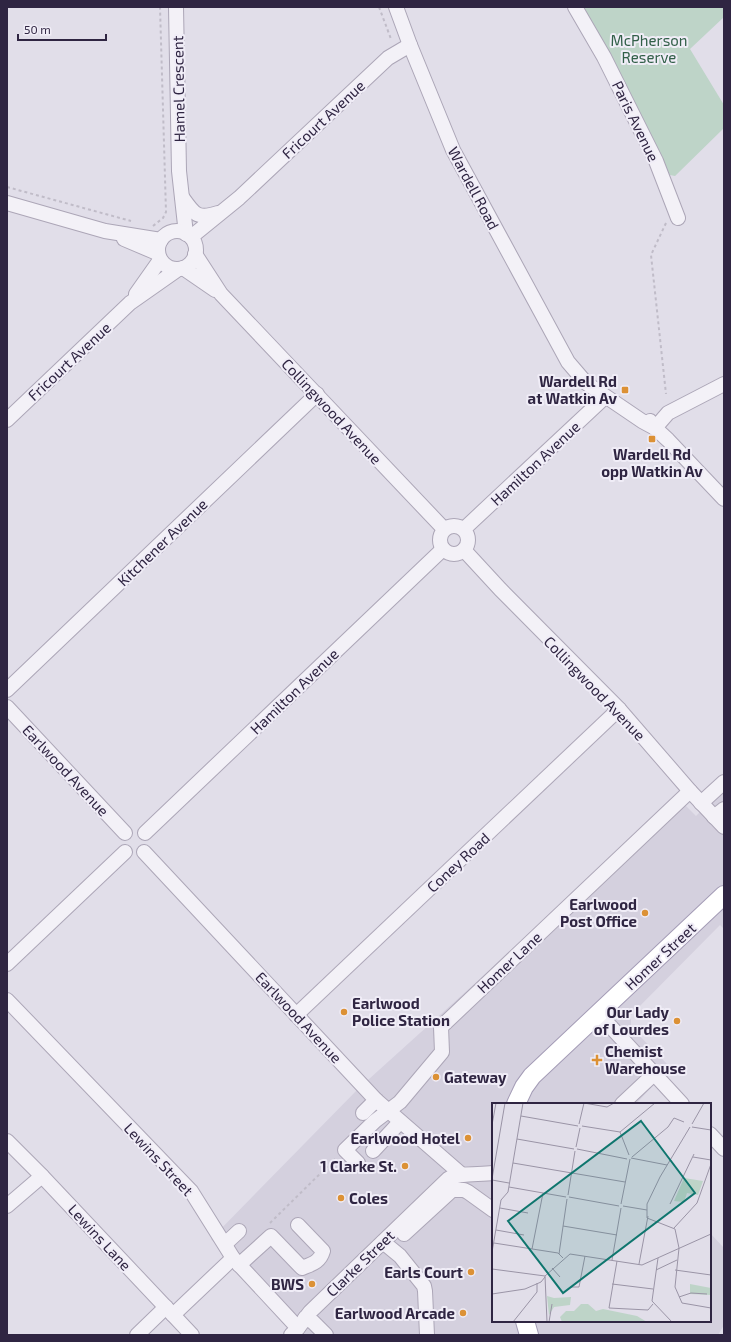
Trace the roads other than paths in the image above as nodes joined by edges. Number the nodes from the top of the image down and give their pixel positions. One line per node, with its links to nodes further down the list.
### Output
1 (176, 7): 5 (street, Hamel Crescent)
2 (396, 7): 4 (street, Wardell Road)
3 (575, 7): 10 (street, Paris Avenue)
4 (410, 45): 7 (street, Fricourt Avenue); 16 (street, Wardell Road)
5 (179, 171): 6 (street, Hamel Crescent); 11 (street, Hamel Crescent)
6 (182, 197): 9 (street); 11 (street, Hamel Crescent)
7 (239, 198): 9 (street, Fricourt Avenue); 11 (street, Fricourt Avenue)
8 (7, 203): 12 (street)
9 (220, 213): 11 (street, Fricourt Avenue)
10 (672, 220)
11 (188, 241): 12 (street); 13 (street); 14 (street, Collingwood Avenue)
12 (159, 251): 13 (street); 15 (street, Fricourt Avenue)
13 (180, 269): 14 (street, Collingwood Avenue); 15 (street, Fricourt Avenue)
14 (221, 294): 18 (street, Collingwood Avenue)
15 (130, 303): 20 (street, Fricourt Avenue)
16 (568, 362): 19 (street, Wardell Road); 21 (street, Wardell Road)
17 (724, 384): 21 (street)
18 (316, 394): 23 (street, Collingwood Avenue); 27 (street, Kitchener Avenue)
19 (605, 397): 21 (street, Wardell Road); 24 (street, Hamilton Avenue)
20 (7, 420)
21 (655, 428): 22 (street, Wardell Road)
22 (724, 499)
23 (444, 529): 24 (street); 25 (street)
24 (464, 529): 26 (street)
25 (443, 549): 26 (street); 35 (street, Hamilton Avenue)
26 (464, 550): 29 (street, Collingwood Avenue)
27 (7, 690)
28 (7, 707): 34 (street, Earlwood Avenue)
29 (619, 709): 31 (street, Collingwood Avenue); 42 (street, Coney Road)
30 (724, 782): 32 (street)
31 (690, 791): 32 (street, Collingwood Avenue); 48 (street, Homer Lane)
32 (701, 803): 33 (street, Collingwood Avenue)
33 (721, 818)
34 (125, 833): 35 (street); 36 (street)
35 (144, 833): 37 (street)
36 (125, 852): 37 (street); 39 (street)
37 (144, 852): 42 (street, Earlwood Avenue)
38 (724, 895): 41 (main road, Homer Street)
39 (7, 964)
40 (7, 1000): 64 (street, Lewins Street)
41 (598, 1014): 43 (street); 45 (main road, Homer Street)
42 (296, 1015): 44 (street, Earlwood Avenue)
43 (654, 1074): 46 (street); 47 (street)
44 (376, 1100): 48 (street, Earlwood Avenue); 49 (street)
45 (516, 1103)
46 (623, 1103)
47 (681, 1103)
48 (387, 1111): 50 (street, Earlwood Avenue); 55 (street, Homer Lane)
49 (362, 1113)
50 (400, 1122): 54 (street); 57 (street, Earlwood Avenue)
51 (711, 1135): 53 (street)
52 (7, 1141): 58 (street, Lewins Lane)
53 (724, 1149)
54 (373, 1151)
55 (358, 1163)
56 (492, 1173): 57 (street, Clarke Street)
57 (461, 1174): 60 (street, Clarke Street)
58 (42, 1176): 59 (street); 67 (street, Lewins Lane)
59 (7, 1206)
60 (426, 1206): 61 (street, Clarke Street); 65 (street, Clarke Street)
61 (492, 1209)
62 (298, 1225): 66 (street)
63 (239, 1231): 64 (street)
64 (225, 1244): 66 (street, Lewins Street)
65 (386, 1244): 69 (street, Clarke Street); 73 (street)
66 (236, 1262): 67 (street); 69 (street, Lewins Street)
67 (169, 1311): 70 (street); 71 (street, Lewins Lane)
68 (525, 1322): 74 (main road)
69 (302, 1326): 72 (street, Lewins Street)
70 (137, 1335)
71 (192, 1335)
72 (326, 1335)
73 (427, 1335)
74 (529, 1335)

